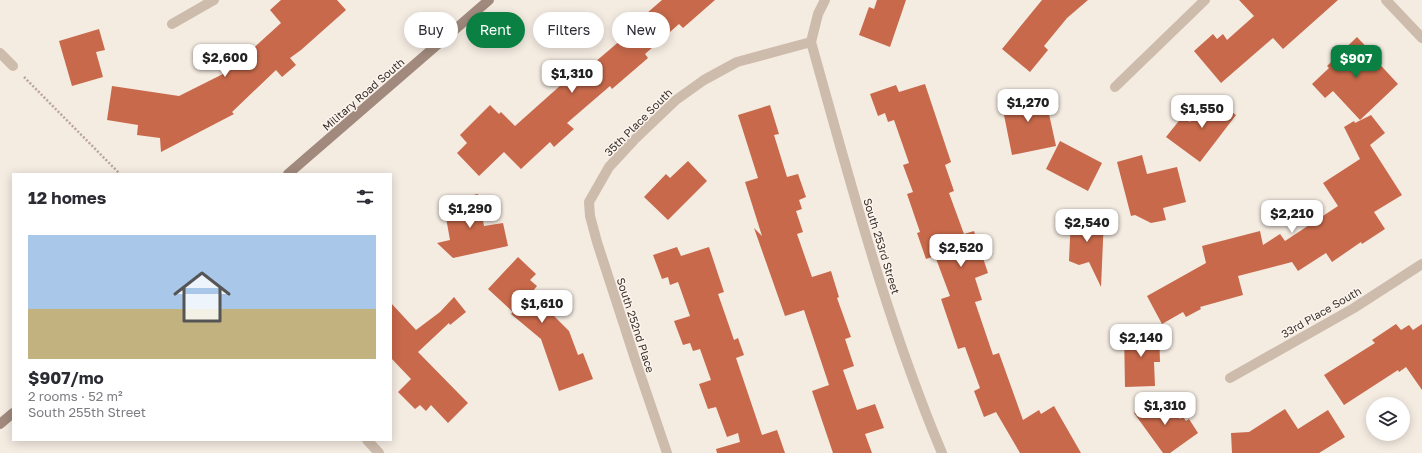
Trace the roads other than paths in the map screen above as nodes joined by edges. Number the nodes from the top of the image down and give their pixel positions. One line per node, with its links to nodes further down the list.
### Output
1 (214, 0): 6 (street)
2 (489, 0): 12 (main road, Military Road South)
3 (825, 0): 8 (street)
4 (1205, 0): 11 (street)
5 (1386, 0): 7 (street)
6 (172, 24)
7 (1422, 38)
8 (811, 42): 13 (street, 35th Place South); 21 (street, South 253rd Street)
9 (0, 53): 10 (street)
10 (13, 66)
11 (1115, 87)
12 (289, 173)
13 (590, 202): 20 (street, South 252nd Place)
14 (1422, 264): 15 (street, 33rd Place South)
15 (1230, 378)
16 (12, 413): 17 (main road)
17 (0, 424)
18 (368, 441): 19 (street)
19 (379, 453)
20 (666, 453)
21 (942, 453)

